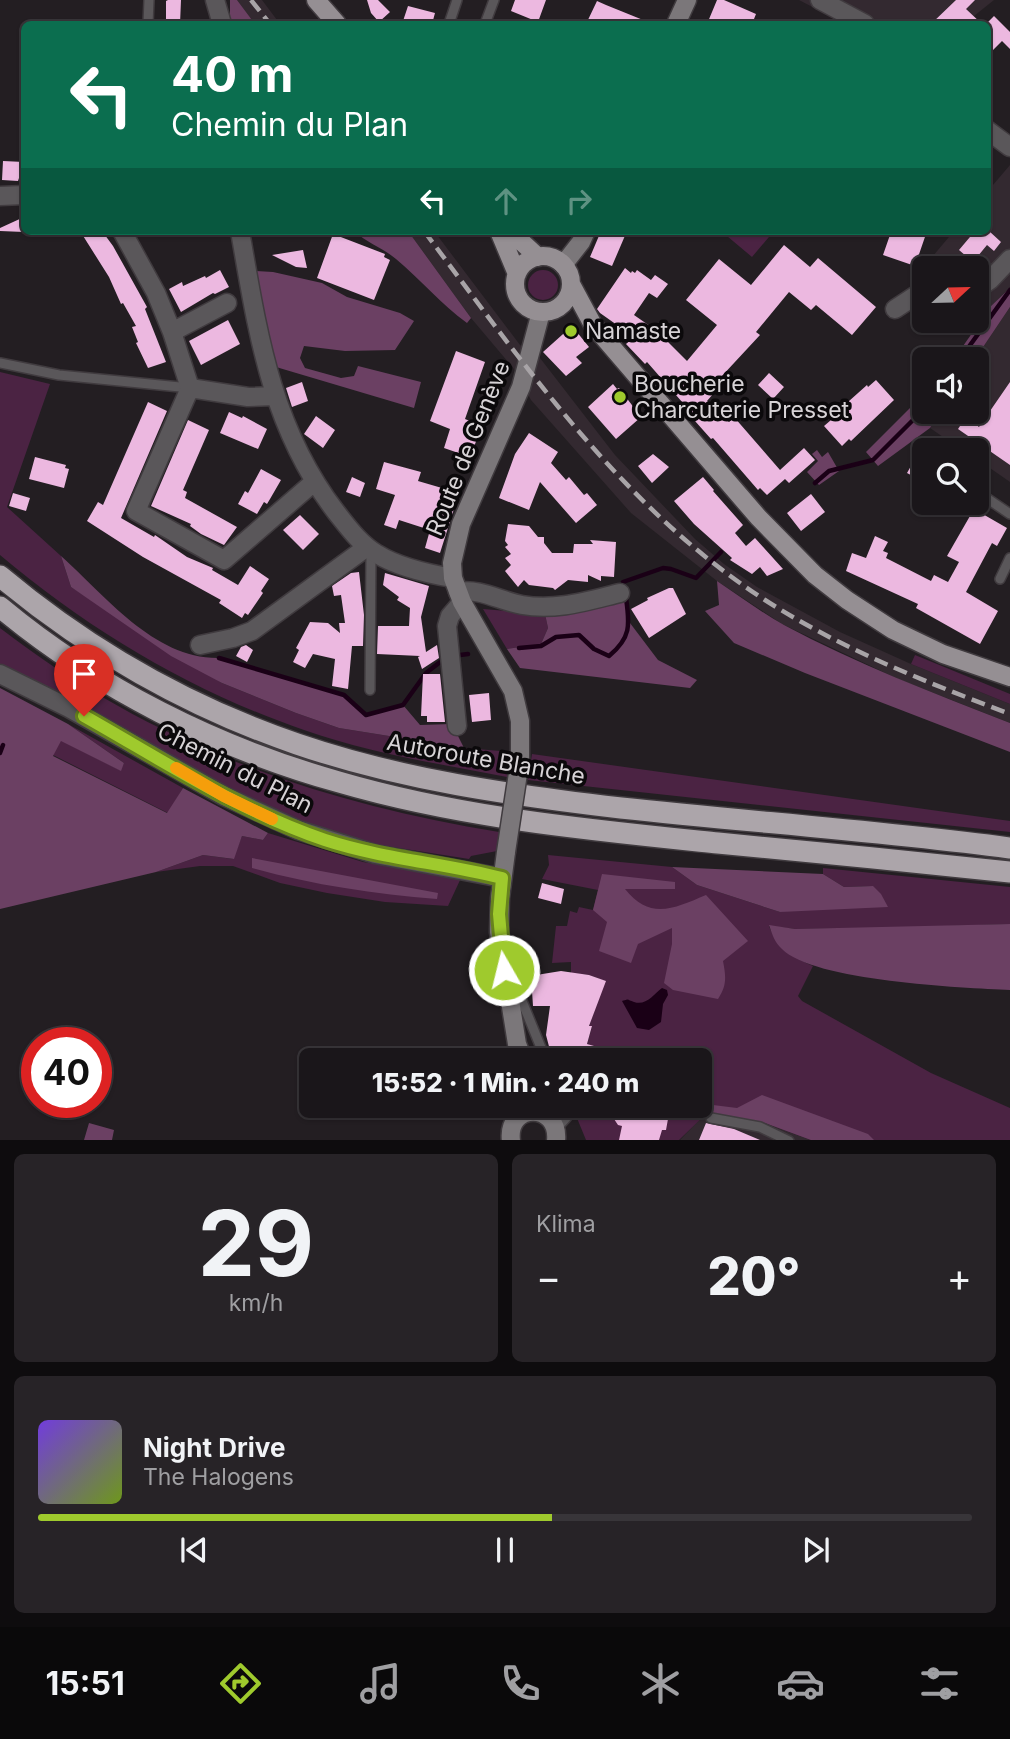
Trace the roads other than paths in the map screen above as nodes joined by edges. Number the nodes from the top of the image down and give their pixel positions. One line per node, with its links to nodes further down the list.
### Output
1 (149, 0): 8 (lane)
2 (215, 0): 9 (street)
3 (316, 0): 10 (main road)
4 (457, 0): 11 (lane)
5 (494, 0): 12 (lane)
6 (687, 0): 13 (street)
7 (820, 0): 14 (street)
8 (148, 21)
9 (221, 21)
10 (334, 21)
11 (450, 21)
12 (486, 21)
13 (677, 21)
14 (859, 21)
15 (991, 133): 16 (street)
16 (1010, 147)
17 (21, 195): 18 (street)
18 (0, 196)
19 (124, 235): 36 (street)
20 (241, 235): 39 (street)
21 (501, 235): 27 (main road)
22 (514, 235): 24 (main road)
23 (584, 235): 26 (street)
24 (538, 257): 26 (main road); 27 (main road)
25 (1010, 259): 28 (street)
26 (563, 265): 29 (main road)
27 (517, 274): 34 (main road)
28 (989, 281)
29 (571, 284): 32 (main road); 35 (main road)
30 (912, 298): 33 (street)
31 (227, 303): 36 (street)
32 (560, 306): 34 (main road); 35 (main road)
33 (895, 309)
34 (541, 312): 47 (street, Route de Genève)
35 (593, 325): 52 (main road)
36 (172, 332): 38 (street)
37 (0, 363): 38 (lane)
38 (190, 388): 39 (street); 40 (street)
39 (275, 396): 40 (street)
40 (314, 482): 43 (street)
41 (989, 500): 42 (lane)
42 (1010, 514)
43 (369, 548): 47 (street); 50 (street); 53 (lane)
44 (1010, 558): 46 (lane)
45 (0, 576): 55 (highway, Autoroute Blanche)
46 (1000, 579)
47 (458, 591): 48 (street); 54 (street, Route de Genève); 57 (street, bridge)
48 (620, 593)
49 (0, 607): 56 (highway)
50 (200, 645)
51 (0, 674): 57 (street, Chemin du Plan)
52 (1010, 677)
53 (370, 690)
54 (457, 726)
55 (1010, 848)
56 (1010, 872)
57 (502, 878): 58 (street)
58 (501, 951): 59 (street); 60 (lane)
59 (518, 1048)
60 (541, 1048)
61 (515, 1118): 66 (street)
62 (549, 1118): 65 (street)
63 (566, 1118): 65 (lane)
64 (711, 1118): 67 (lane)
65 (557, 1137)
66 (511, 1140)
67 (789, 1140)

